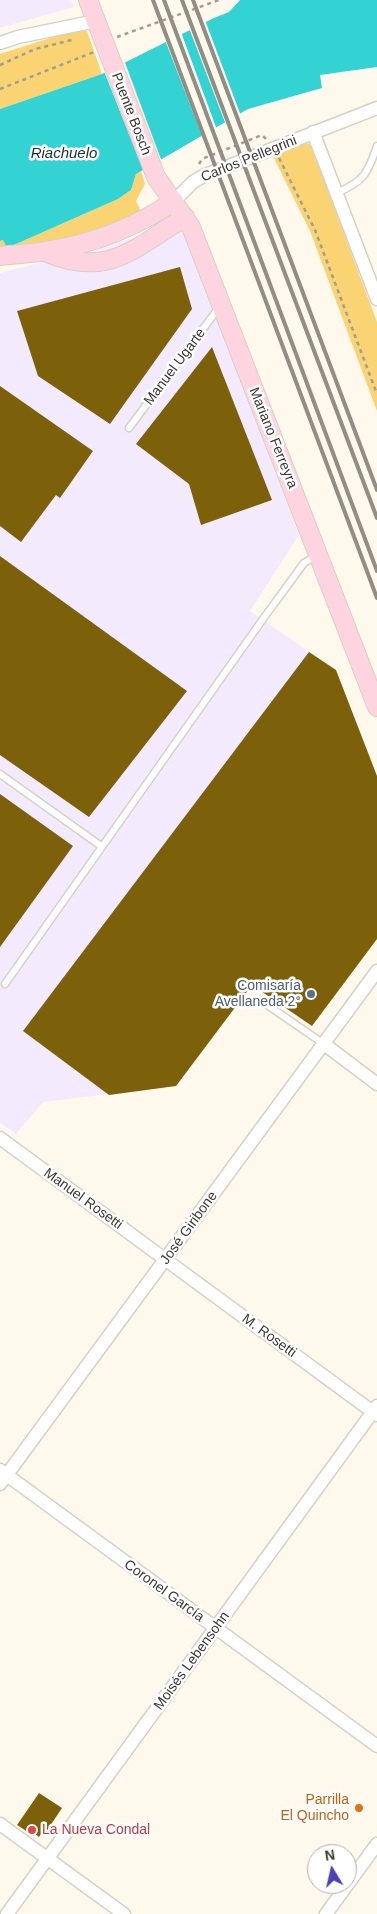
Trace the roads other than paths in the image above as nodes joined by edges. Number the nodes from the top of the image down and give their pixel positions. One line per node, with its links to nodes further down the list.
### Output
1 (88, 0): 2 (street, Puente Bosch)
2 (96, 21): 3 (street); 7 (street, Puente Bosch)
3 (0, 43)
4 (377, 108): 5 (street, Carlos Pellegrini)
5 (313, 132): 8 (street); 9 (street, Carlos Pellegrini)
6 (377, 146): 8 (lane)
7 (156, 177): 9 (street, Mariano Ferreyra)
8 (336, 193): 15 (street)
9 (174, 201): 10 (street, Mariano Ferreyra); 11 (street, Carlos Pellegrini)
10 (185, 217): 14 (street, Carlos Pellegrini); 16 (street, Mariano Ferreyra)
11 (88, 242): 12 (street, Carlos Pellegrini); 14 (street)
12 (44, 252): 13 (street, Carlos Pellegrini); 14 (street, Carlos Pellegrini)
13 (0, 256)
14 (96, 264)
15 (377, 299)
16 (221, 305): 17 (lane, Manuel Ugarte); 18 (street, Mariano Ferreyra)
17 (129, 428)
18 (320, 555): 19 (street, Mariano Ferreyra); 21 (lane)
19 (377, 707)
20 (0, 774): 21 (lane)
21 (101, 846): 23 (lane)
22 (377, 971): 25 (street, José Giribone)
23 (5, 984)
24 (260, 1000): 25 (lane)
25 (324, 1044): 26 (street); 28 (street, José Giribone)
26 (377, 1084)
27 (0, 1138): 28 (street, Manuel Rosetti)
28 (166, 1260): 29 (street, M. Rosetti); 30 (street, José Giribone)
29 (376, 1411): 31 (street, Moisés Lebensohn)
30 (2, 1476): 31 (street, Coronel García)
31 (216, 1629): 32 (street, Coronel García); 35 (street, Moisés Lebensohn)
32 (377, 1746)
33 (0, 1824): 35 (street)
34 (376, 1848): 38 (street)
35 (47, 1859): 36 (street, Moisés Lebensohn); 37 (street)
36 (7, 1914)
37 (124, 1914)
38 (326, 1914)

